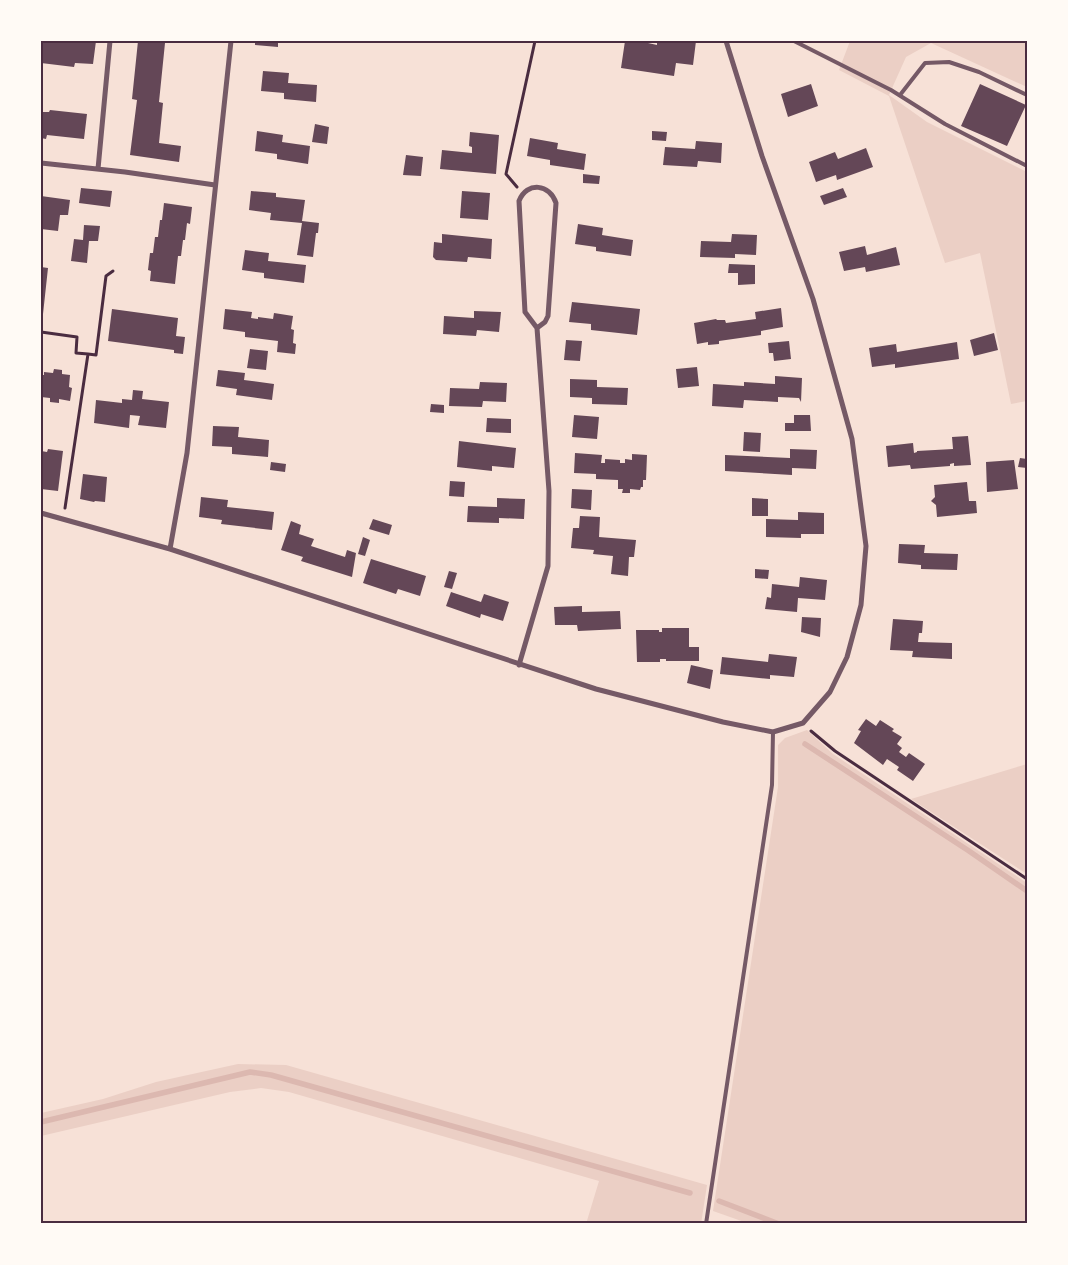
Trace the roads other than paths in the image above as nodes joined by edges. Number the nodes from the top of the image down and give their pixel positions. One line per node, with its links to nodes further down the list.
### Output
1 (110, 41): 9 (street)
2 (231, 41): 10 (street)
3 (726, 41): 15 (street)
4 (794, 41): 6 (lane)
5 (1027, 95): 6 (lane)
6 (900, 96): 8 (lane)
7 (41, 163): 9 (street)
8 (1027, 166)
9 (98, 169): 10 (street)
10 (214, 185): 13 (street)
11 (537, 328): 11 (street); 14 (street)
12 (41, 512): 13 (street)
13 (170, 549): 14 (street)
14 (519, 665): 15 (street)
15 (773, 732): 16 (lane)
16 (706, 1224)

